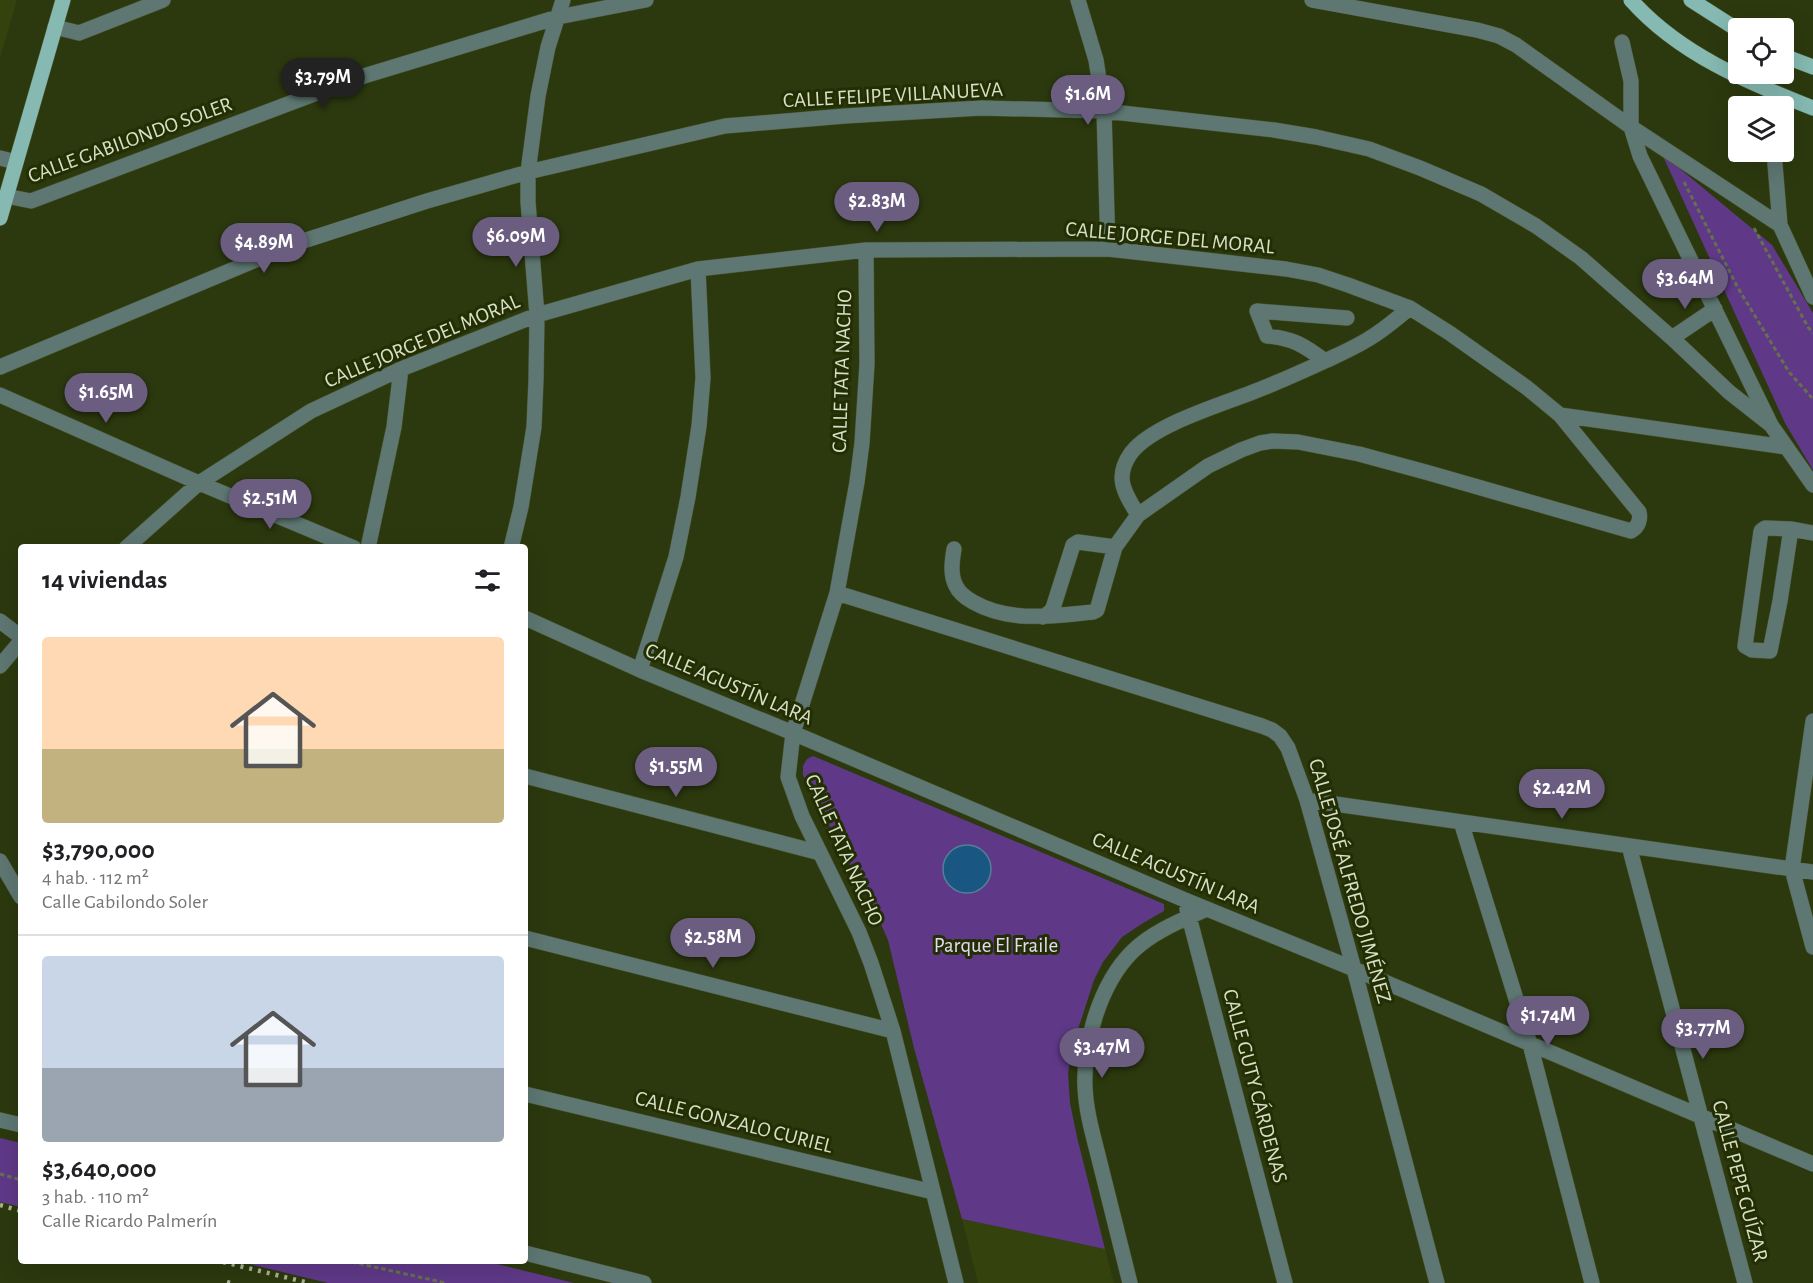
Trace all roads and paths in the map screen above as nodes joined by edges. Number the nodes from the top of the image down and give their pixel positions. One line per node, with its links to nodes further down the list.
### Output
1 (63, 0): 11 (main road)
2 (163, 0): 11 (street)
3 (563, 0): 9 (street)
4 (646, 0): 9 (street, CALLE GABILONDO SOLER)
5 (1078, 0): 18 (street)
6 (1312, 0): 19 (street)
7 (1631, 0): 15 (main road)
8 (1691, 0): 10 (main road)
9 (558, 17): 24 (street); 25 (street, CALLE GABILONDO SOLER)
10 (1728, 24)
11 (55, 27): 22 (main road)
12 (1622, 42): 19 (street)
13 (1794, 60): 14 (main road)
14 (1813, 67)
15 (1766, 96)
16 (1794, 104): 17 (main road)
17 (1813, 108)
18 (1104, 111): 24 (street, CALLE FELIPE VILLANUEVA); 29 (street); 38 (street, CALLE FELIPE VILLANUEVA)
19 (1631, 127): 20 (street); 34 (street)
20 (1669, 152): 27 (street); 43 (path)
21 (0, 158): 22 (street)
22 (16, 162): 25 (main road)
23 (1775, 162): 27 (street)
24 (528, 172): 35 (street); 40 (street, CALLE FELIPE VILLANUEVA)
25 (6, 196): 26 (main road)
26 (0, 218)
27 (1780, 225): 32 (street)
28 (1753, 227): 37 (path)
29 (1108, 249): 30 (street, CALLE JORGE DEL MORAL); 33 (street, CALLE JORGE DEL MORAL)
30 (866, 250): 31 (street, CALLE JORGE DEL MORAL); 58 (street, CALLE TATA NACHO)
31 (698, 269): 35 (street, CALLE JORGE DEL MORAL); 65 (street)
32 (1813, 297)
33 (1410, 308): 39 (street); 44 (street, CALLE JORGE DEL MORAL)
34 (1715, 309): 38 (street); 45 (street)
35 (537, 315): 41 (street, CALLE JORGE DEL MORAL); 55 (street)
36 (1347, 318): 39 (street)
37 (1813, 333)
38 (1672, 338): 45 (street, CALLE FELIPE VILLANUEVA)
39 (1326, 361): 49 (street)
40 (0, 367)
41 (400, 369): 47 (street, CALLE JORGE DEL MORAL); 54 (street)
42 (0, 395): 47 (street)
43 (1813, 399)
44 (1560, 415): 46 (street); 49 (street, CALLE JORGE DEL MORAL)
45 (1771, 424): 46 (street)
46 (1785, 447): 48 (street)
47 (199, 483): 52 (street, CALLE JORGE DEL MORAL); 53 (street)
48 (1813, 485)
49 (1138, 515): 56 (street)
50 (1791, 529): 50 (street); 51 (street)
51 (1813, 533)
52 (130, 544)
53 (344, 544)
54 (369, 544)
55 (512, 544)
56 (1114, 547): 59 (street); 59 (street)
57 (954, 549): 59 (street)
58 (837, 593): 67 (street, CALLE TATA NACHO); 69 (street, CALLE JOSÉ ALFREDO JIMÉNEZ)
59 (1043, 617)
60 (528, 619): 65 (street, CALLE AGUSTÍN LARA)
61 (0, 621): 62 (street)
62 (18, 636)
63 (18, 643): 64 (street)
64 (0, 666)
65 (640, 670): 67 (street, CALLE AGUSTÍN LARA)
66 (1813, 721): 74 (street)
67 (793, 733): 72 (street, CALLE TATA NACHO); 77 (street, CALLE AGUSTÍN LARA)
68 (528, 777): 72 (street)
69 (1307, 800): 70 (street); 82 (street, CALLE JOSÉ ALFREDO JIMÉNEZ)
70 (1461, 822): 71 (street); 84 (street)
71 (1629, 846): 74 (street); 86 (street, CALLE PEPE GUÍZAR)
72 (820, 853): 83 (street, CALLE TATA NACHO)
73 (0, 861): 76 (street)
74 (1792, 869): 75 (street); 81 (street)
75 (1813, 872)
76 (18, 892)
77 (1185, 900): 78 (street, CALLE AGUSTÍN LARA); 79 (street, CALLE GUTY CÁRDENAS)
78 (1207, 909): 79 (street); 82 (street, CALLE AGUSTÍN LARA)
79 (1188, 917): 98 (street); 99 (street, CALLE GUTY CÁRDENAS)
80 (528, 939): 83 (street)
81 (1813, 947)
82 (1354, 969): 84 (street, CALLE AGUSTÍN LARA); 100 (street, CALLE JOSÉ ALFREDO JIMÉNEZ)
83 (893, 1031): 92 (street, CALLE TATA NACHO)
84 (1530, 1044): 86 (street, CALLE AGUSTÍN LARA); 101 (street)
85 (528, 1095): 92 (street, CALLE GONZALO CURIEL)
86 (1701, 1117): 89 (street, CALLE AGUSTÍN LARA); 102 (street, CALLE PEPE GUÍZAR)
87 (0, 1120): 88 (street)
88 (18, 1124)
89 (1813, 1164)
90 (0, 1174): 91 (path)
91 (18, 1179)
92 (933, 1192): 97 (street, CALLE TATA NACHO)
93 (528, 1254): 96 (street)
94 (361, 1264): 95 (path)
95 (446, 1283)
96 (644, 1283)
97 (956, 1283)
98 (1130, 1283)
99 (1285, 1283)
100 (1437, 1283)
101 (1592, 1283)
102 (1745, 1283)

